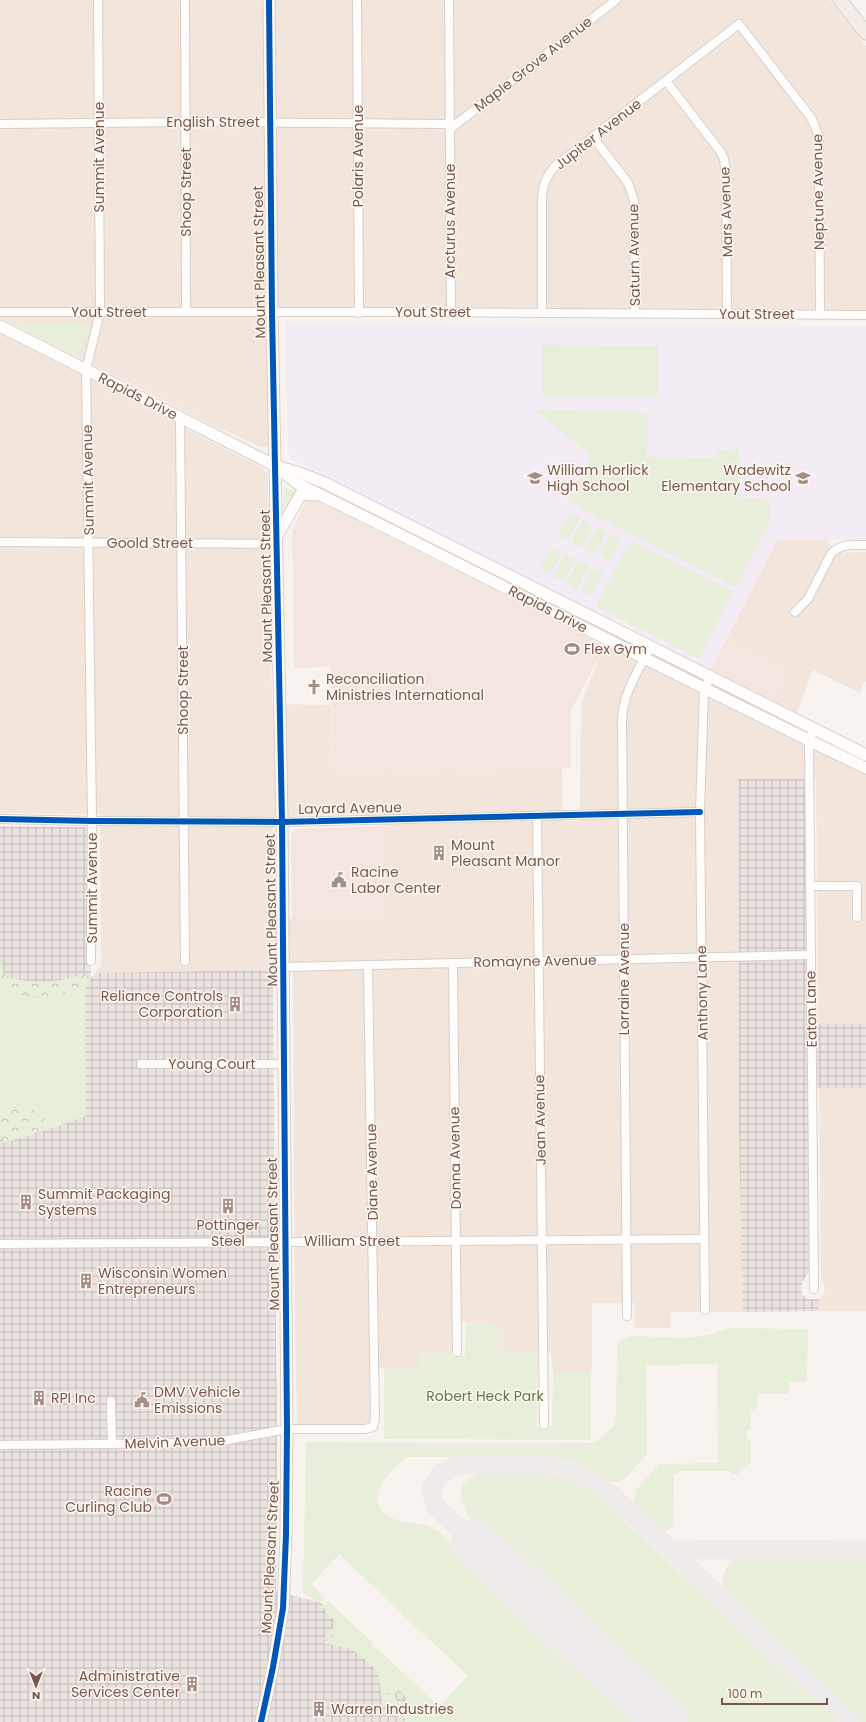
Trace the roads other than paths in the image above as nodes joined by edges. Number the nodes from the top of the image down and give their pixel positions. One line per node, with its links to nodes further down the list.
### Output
1 (98, 0): 13 (street, Summit Avenue)
2 (185, 0): 11 (street, Shoop Street)
3 (268, 0): 12 (street, Mount Pleasant Street)
4 (357, 0): 14 (street, Polaris Avenue)
5 (449, 0): 16 (street, Arcturus Avenue)
6 (616, 0): 16 (street, Maple Grove Avenue)
7 (840, 0): 9 (main road)
8 (739, 24): 10 (street, Jupiter Avenue); 27 (street, Neptune Avenue)
9 (866, 33)
10 (666, 81): 17 (street, Jupiter Avenue); 26 (street, Mars Avenue)
11 (186, 122): 12 (street, English Street); 13 (street, English Street); 20 (street, Shoop Street)
12 (270, 122): 14 (street, English Street); 22 (street, Mount Pleasant Street)
13 (99, 123): 15 (street, English Street); 19 (street, Summit Avenue)
14 (358, 123): 16 (street, English Street); 23 (street, Polaris Avenue)
15 (0, 124)
16 (450, 126): 21 (street, Arcturus Avenue)
17 (593, 137): 24 (street, Jupiter Avenue); 25 (street, Saturn Avenue)
18 (0, 312): 19 (street, Yout Street)
19 (100, 312): 20 (street, Yout Street); 30 (street, Summit Avenue)
20 (186, 312): 22 (street, Yout Street)
21 (451, 312): 23 (street, Yout Street); 24 (street, Yout Street)
22 (272, 313): 23 (street, Yout Street); 32 (street, Mount Pleasant Street)
23 (360, 313)
24 (542, 313): 25 (street, Yout Street)
25 (635, 313): 26 (street, Yout Street)
26 (728, 314): 27 (street, Yout Street)
27 (820, 315): 28 (street, Yout Street)
28 (866, 315)
29 (0, 326): 30 (street, Rapids Drive)
30 (86, 370): 31 (street, Rapids Drive); 36 (street, Summit Avenue)
31 (180, 418): 32 (street, Rapids Drive); 37 (street, Shoop Street)
32 (276, 466): 33 (street, Rapids Drive); 34 (street, Mount Pleasant Street); 40 (street, Rapids Drive)
33 (321, 496): 34 (street); 41 (street, Rapids Drive)
34 (277, 540): 37 (street, Goold Street); 54 (street, Mount Pleasant Street)
35 (0, 542): 36 (street, Goold Street)
36 (89, 542): 37 (street, Goold Street); 53 (street, Summit Avenue)
37 (181, 543): 52 (street, Shoop Street)
38 (866, 545): 39 (street)
39 (795, 612)
40 (650, 648): 41 (street, Lorraine Avenue); 42 (street, Rapids Drive)
41 (644, 658): 43 (street, Rapids Drive); 49 (street, Lorraine Avenue)
42 (710, 678): 43 (street, Anthony Lane); 44 (street, Rapids Drive)
43 (704, 689): 45 (street, Rapids Drive); 48 (street, Anthony Lane)
44 (814, 729): 45 (street, Eaton Lane); 46 (street, Rapids Drive)
45 (809, 740): 47 (street, Rapids Drive); 55 (street, Eaton Lane)
46 (866, 755)
47 (866, 768)
48 (700, 812): 49 (street, Layard Avenue); 58 (street, Anthony Lane)
49 (622, 813): 50 (street, Layard Avenue); 59 (street, Lorraine Avenue)
50 (537, 815): 54 (street, Layard Avenue); 62 (street, Jean Avenue)
51 (0, 819): 53 (street, Layard Avenue)
52 (184, 820): 53 (street, Layard Avenue); 54 (street, Layard Avenue); 61 (street, Shoop Street)
53 (92, 821): 60 (street, Summit Avenue)
54 (282, 822): 65 (street, Mount Pleasant Street)
55 (810, 886): 56 (street); 57 (street, Eaton Lane)
56 (857, 917)
57 (810, 955): 58 (street, Romayne Avenue); 75 (street, Eaton Lane)
58 (702, 958): 59 (street, Romayne Avenue); 69 (street, Anthony Lane)
59 (624, 959): 62 (street, Romayne Avenue); 68 (street, Lorraine Avenue)
60 (91, 961)
61 (185, 961)
62 (538, 961): 63 (street, Romayne Avenue); 71 (street, Jean Avenue)
63 (454, 963): 64 (street, Romayne Avenue); 70 (street, Donna Avenue)
64 (368, 965): 65 (street, Romayne Avenue); 72 (street, Diane Avenue)
65 (284, 967): 67 (street, Mount Pleasant Street)
66 (141, 1064): 67 (street, Young Court)
67 (283, 1064): 73 (street, Mount Pleasant Street)
68 (626, 1239): 69 (street, William Street); 71 (street, William Street); 77 (street, Lorraine Avenue)
69 (704, 1239): 76 (street, Anthony Lane)
70 (456, 1240): 71 (street, William Street); 72 (street, William Street); 78 (street, Donna Avenue)
71 (541, 1240): 80 (street, Jean Avenue)
72 (374, 1241): 73 (street, William Street); 81 (street, Diane Avenue)
73 (285, 1242): 74 (street, William Street); 82 (street, Mount Pleasant Street)
74 (0, 1244)
75 (814, 1289)
76 (705, 1310)
77 (627, 1316)
78 (457, 1352)
79 (111, 1401): 83 (street)
80 (544, 1425)
81 (373, 1426): 82 (street, Melvin Avenue)
82 (287, 1429): 83 (street, Melvin Avenue); 85 (street, Mount Pleasant Street)
83 (112, 1444): 84 (street, Melvin Avenue)
84 (0, 1445)
85 (261, 1722)

